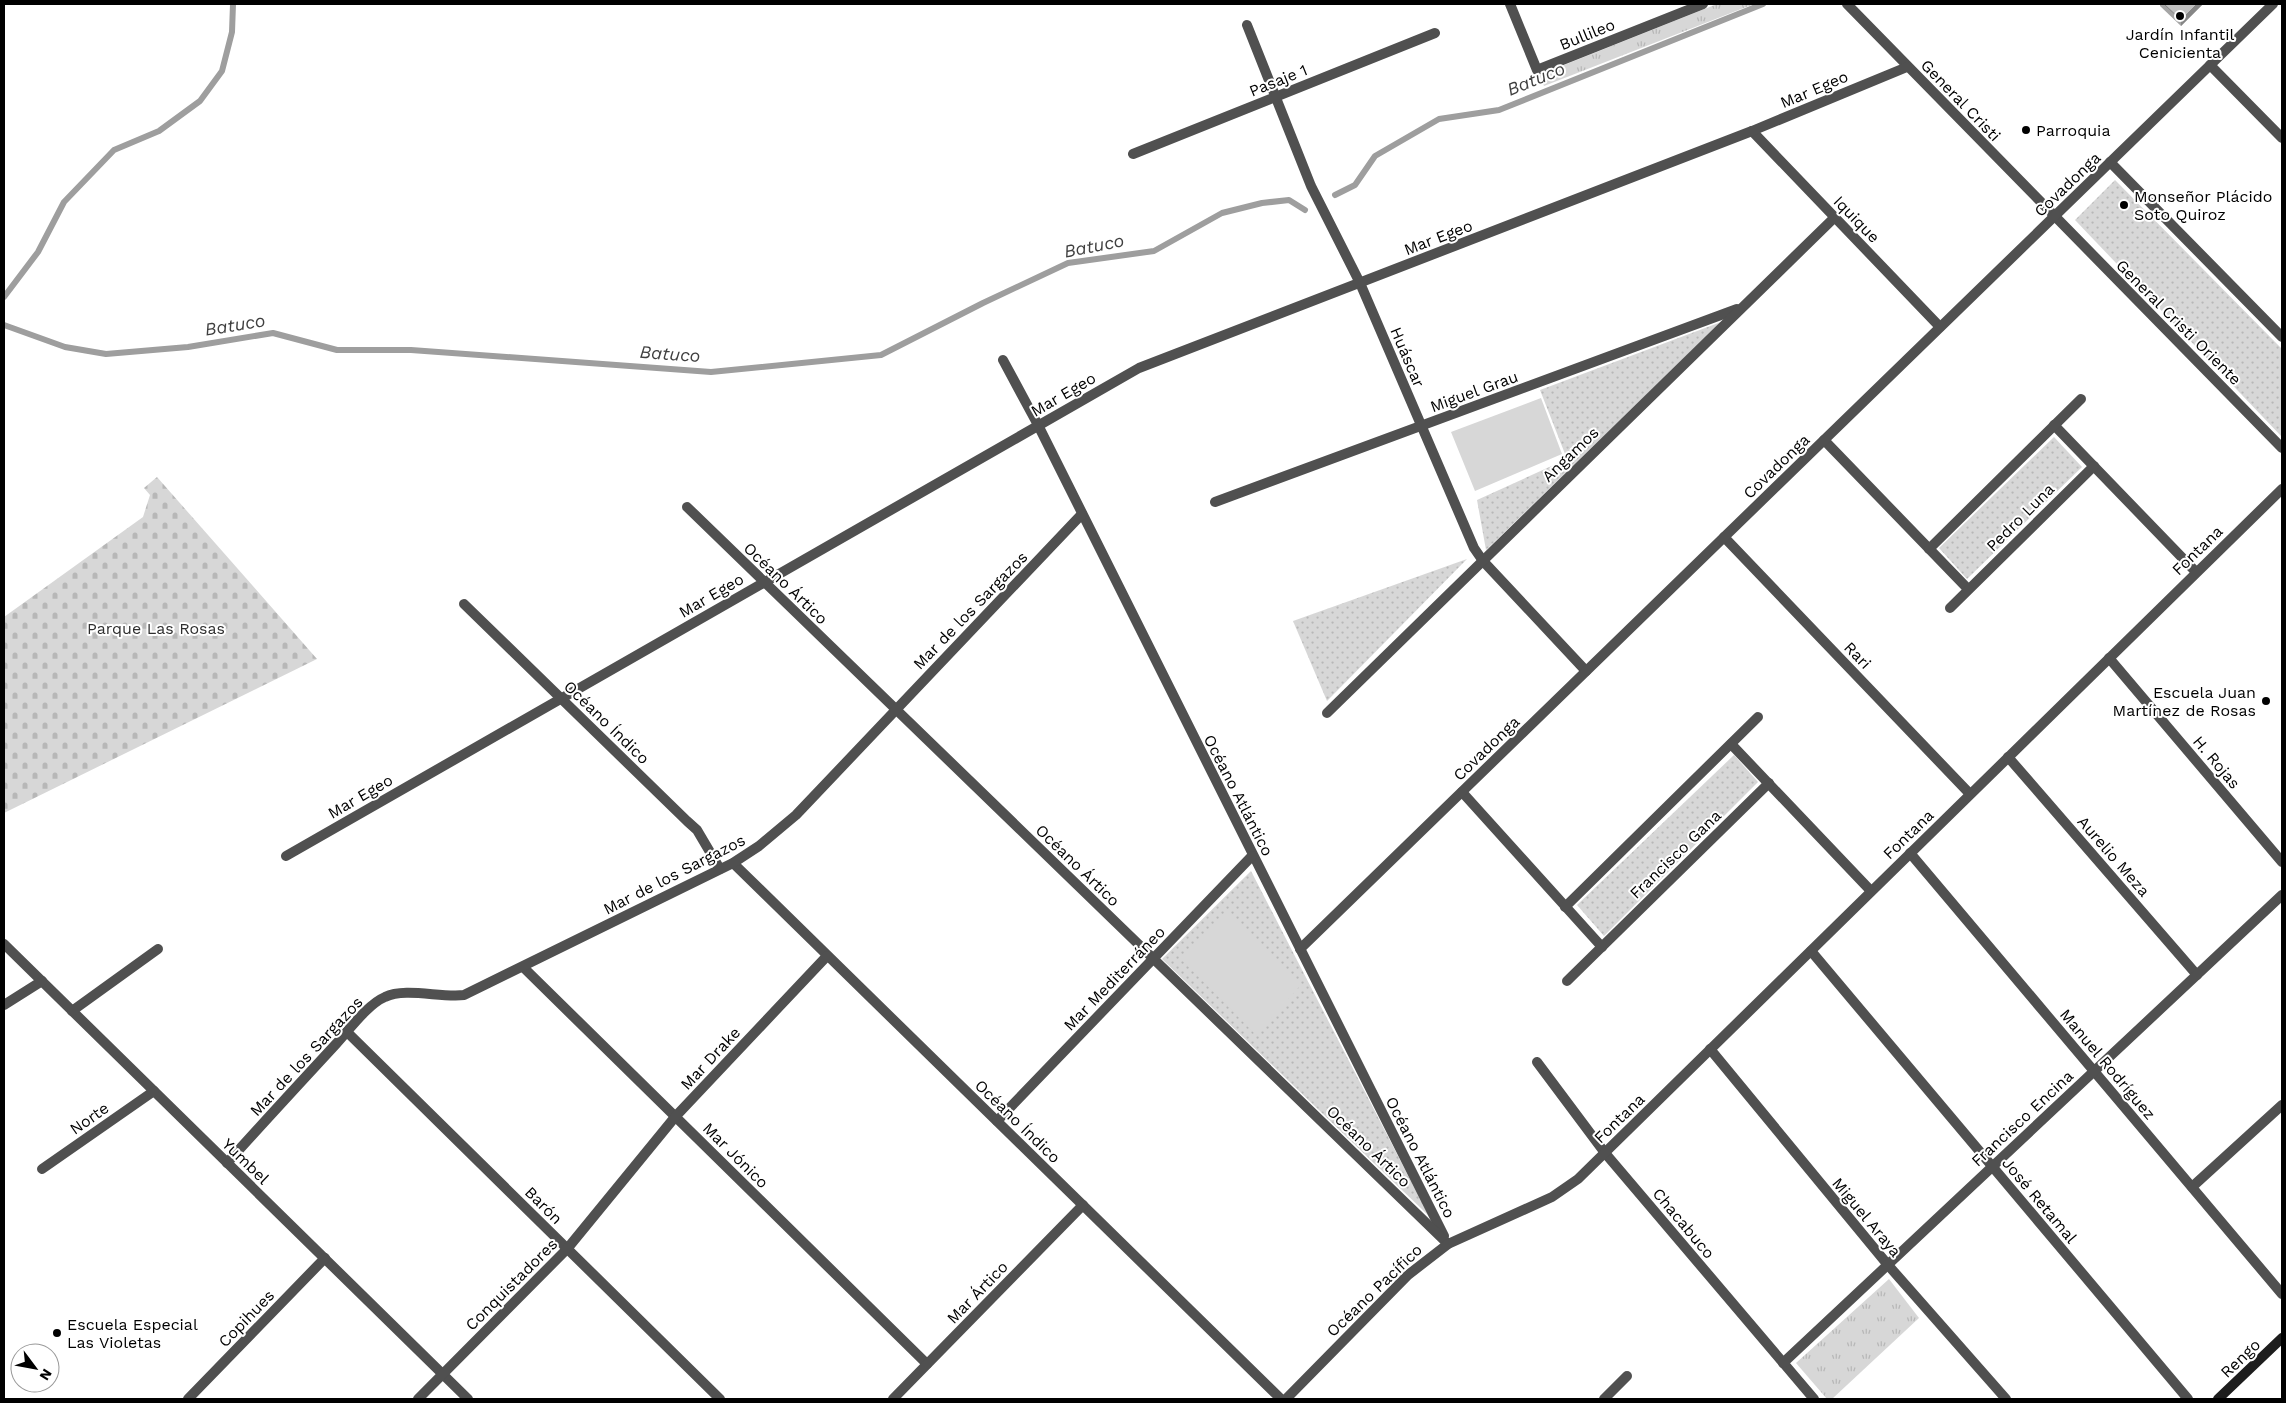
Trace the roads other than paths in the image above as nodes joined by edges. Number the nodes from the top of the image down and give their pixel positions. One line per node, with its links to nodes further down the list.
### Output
1 (1510, 4): 2 (street, Bullileo)
2 (1703, 4)
3 (1847, 4): 8 (street, General Cristi)
4 (2273, 4): 7 (street, Covadonga)
5 (1247, 25): 9 (street, Huáscar)
6 (1435, 33): 9 (street, Pasaje 1)
7 (2210, 65): 11 (street); 13 (street, Covadonga)
8 (1907, 67): 10 (street, Mar Egeo); 15 (street, General Cristi)
9 (1275, 97): 12 (street, Pasaje 1); 16 (street, Huáscar)
10 (1752, 131): 14 (street, Iquique); 16 (street, Mar Egeo)
11 (2282, 138)
12 (1133, 154)
13 (2110, 162): 15 (street, Covadonga); 19 (street)
14 (1835, 217): 17 (street, Angamos); 18 (street, Iquique)
15 (2054, 217): 18 (street, Covadonga); 26 (street, General Cristi Oriente)
16 (1360, 283): 22 (street, Mar Egeo); 24 (street, Huáscar)
17 (1742, 307): 24 (street, Miguel Grau); 34 (street, Angamos)
18 (1940, 327): 25 (street, Covadonga)
19 (2282, 337)
20 (1004, 360): 22 (street, Océano Atlántico)
21 (2081, 399): 23 (street)
22 (1038, 425): 31 (street, Océano Atlántico); 36 (street, Mar Egeo)
23 (2054, 425): 27 (street); 33 (street)
24 (1421, 426): 29 (street, Miguel Grau); 34 (street, Huáscar)
25 (1824, 440): 32 (street, Covadonga); 33 (street)
26 (2282, 448)
27 (2094, 466): 35 (street); 37 (street, Pedro Luna)
28 (2282, 489): 35 (street, Fontana)
29 (1215, 502)
30 (686, 507): 36 (street, Océano Ártico)
31 (1082, 514): 43 (street, Mar de los Sargazos); 53 (street, Océano Atlántico)
32 (1724, 537): 41 (street, Covadonga); 50 (street, Rari)
33 (1929, 549): 37 (street)
34 (1483, 561): 41 (street, Huáscar); 44 (street, Angamos)
35 (2196, 572): 40 (street, Fontana)
36 (763, 582): 42 (street, Mar Egeo); 43 (street, Océano Ártico)
37 (1968, 589): 39 (street, Pedro Luna)
38 (464, 604): 42 (street, Océano Índico)
39 (1950, 608)
40 (2109, 658): 47 (street, Fontana); 54 (street, H. Rojas)
41 (1586, 671): 49 (street, Covadonga)
42 (561, 698): 52 (street, Mar Egeo); 56 (street, Océano Índico)
43 (896, 710): 55 (street, Mar de los Sargazos); 66 (street, Océano Ártico)
44 (1327, 713)
45 (1758, 718): 46 (street)
46 (1731, 744): 48 (street); 59 (street)
47 (2008, 757): 50 (street, Fontana); 68 (street, Aurelio Meza)
48 (1769, 783): 57 (street); 61 (street, Francisco Gana)
49 (1462, 792): 59 (street); 62 (street, Covadonga)
50 (1970, 794): 51 (street, Fontana)
51 (1910, 853): 57 (street, Fontana); 76 (street, Manuel Rodríguez)
52 (286, 856)
53 (1252, 856): 62 (street, Océano Atlántico); 66 (street, Mar Mediterráneo)
54 (2282, 862)
55 (733, 863): 56 (street, Mar de los Sargazos); 65 (street, Océano Índico)
56 (720, 869): 67 (street, Mar de los Sargazos)
57 (1871, 891): 64 (street, Fontana)
58 (2282, 895): 68 (street, Francisco Encina)
59 (1565, 907): 61 (street)
60 (4, 944): 69 (street, Yumbel)
61 (1602, 947): 70 (street, Francisco Gana)
62 (1300, 948): 89 (street, Océano Atlántico)
63 (158, 949): 72 (street)
64 (1811, 951): 74 (street, Fontana); 83 (street, José Retamal)
65 (828, 956): 79 (street, Mar Drake); 80 (street, Océano Índico)
66 (1153, 958): 80 (street, Mar Mediterráneo); 89 (street, Océano Ártico)
67 (523, 967): 73 (street, Mar de los Sargazos); 79 (street, Mar Jónico)
68 (2197, 975): 76 (street, Francisco Encina)
69 (42, 981): 71 (street); 72 (street, Yumbel)
70 (1568, 981)
71 (4, 1005)
72 (72, 1011): 77 (street, Yumbel)
73 (347, 1032): 82 (street, Mar de los Sargazos); 90 (street, Barón)
74 (1710, 1049): 81 (street, Fontana); 92 (street, Miguel Araya)
75 (1537, 1062): 81 (street, Chacabuco)
76 (2094, 1072): 83 (street, Francisco Encina); 86 (street, Manuel Rodríguez)
77 (154, 1091): 82 (street, Yumbel); 84 (street, Norte)
78 (2282, 1105): 86 (street)
79 (675, 1117): 85 (street, Mar Drake); 95 (street, Mar Jónico)
80 (997, 1121): 88 (street, Océano Índico)
81 (1605, 1153): 87 (street, Fontana); 96 (street, Chacabuco)
82 (227, 1163): 91 (street, Yumbel)
83 (1992, 1167): 92 (street, Francisco Encina); 109 (street, José Retamal)
84 (42, 1170)
85 (619, 1184): 90 (street, Conquistadores)
86 (2192, 1188): 93 (street, Manuel Rodríguez)
87 (1552, 1197): 89 (street, Océano Pacífico)
88 (1083, 1205): 95 (street, Mar Ártico); 104 (street, Océano Índico)
89 (1448, 1244): 105 (street, Océano Pacífico)
90 (567, 1248): 97 (street, Conquistadores); 102 (street, Barón)
91 (325, 1258): 97 (street, Yumbel); 99 (street, Copihues)
92 (1888, 1265): 96 (street, Francisco Encina); 108 (street, Miguel Araya)
93 (2282, 1294)
94 (2282, 1338): 110 (main road, Rengo)
95 (927, 1364): 103 (street, Mar Ártico)
96 (1783, 1364): 107 (street, Chacabuco)
97 (442, 1374): 100 (street, Conquistadores); 101 (street, Yumbel)
98 (1627, 1376): 106 (street)
99 (188, 1399)
100 (418, 1399)
101 (468, 1399)
102 (720, 1399)
103 (893, 1399)
104 (1281, 1399)
105 (1286, 1399)
106 (1604, 1399)
107 (1814, 1399)
108 (2006, 1399)
109 (2188, 1399)
110 (2218, 1399)

